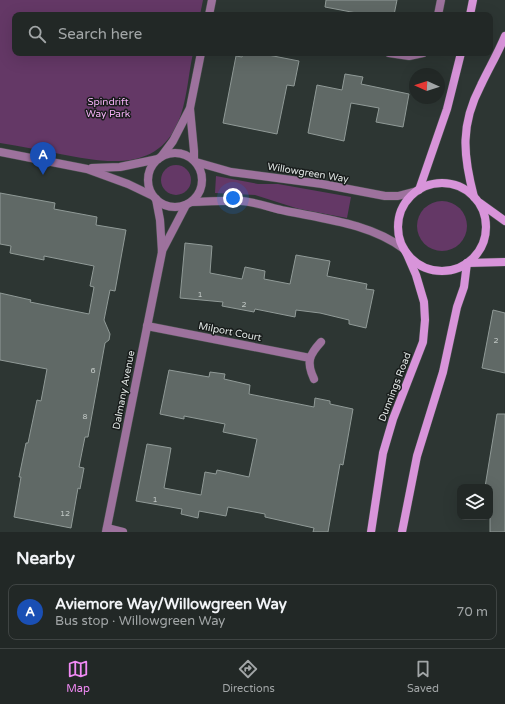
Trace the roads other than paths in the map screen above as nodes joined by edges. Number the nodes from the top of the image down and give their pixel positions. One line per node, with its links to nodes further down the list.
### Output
1 (212, 0): 4 (street)
2 (441, 0): 5 (street)
3 (473, 0): 6 (main road)
4 (210, 12)
5 (439, 12)
6 (471, 12)
7 (505, 36): 17 (main road)
8 (200, 56): 10 (street)
9 (460, 56): 15 (main road)
10 (190, 108): 12 (street); 13 (street)
11 (0, 152): 14 (street)
12 (160, 158): 13 (street); 14 (street); 16 (street)
13 (195, 161): 15 (street, Willowgreen Way); 18 (street)
14 (87, 169): 16 (street)
15 (418, 190): 17 (main road); 20 (main road)
16 (155, 198): 18 (street); 21 (street, Dalmany Avenue)
17 (476, 200): 19 (main road); 23 (main road)
18 (189, 204): 20 (street); 21 (street, Dalmany Avenue)
19 (505, 221)
20 (405, 250): 23 (main road); 30 (main road, Dunnings Road)
21 (162, 252): 24 (street, Dalmany Avenue)
22 (505, 262): 23 (main road)
23 (467, 263): 31 (main road)
24 (147, 326): 26 (street, Milport Court); 28 (street, Dalmany Avenue)
25 (321, 342): 26 (street)
26 (310, 358): 27 (street)
27 (314, 379)
28 (107, 530): 29 (street)
29 (123, 532)
30 (371, 532)
31 (402, 532)

